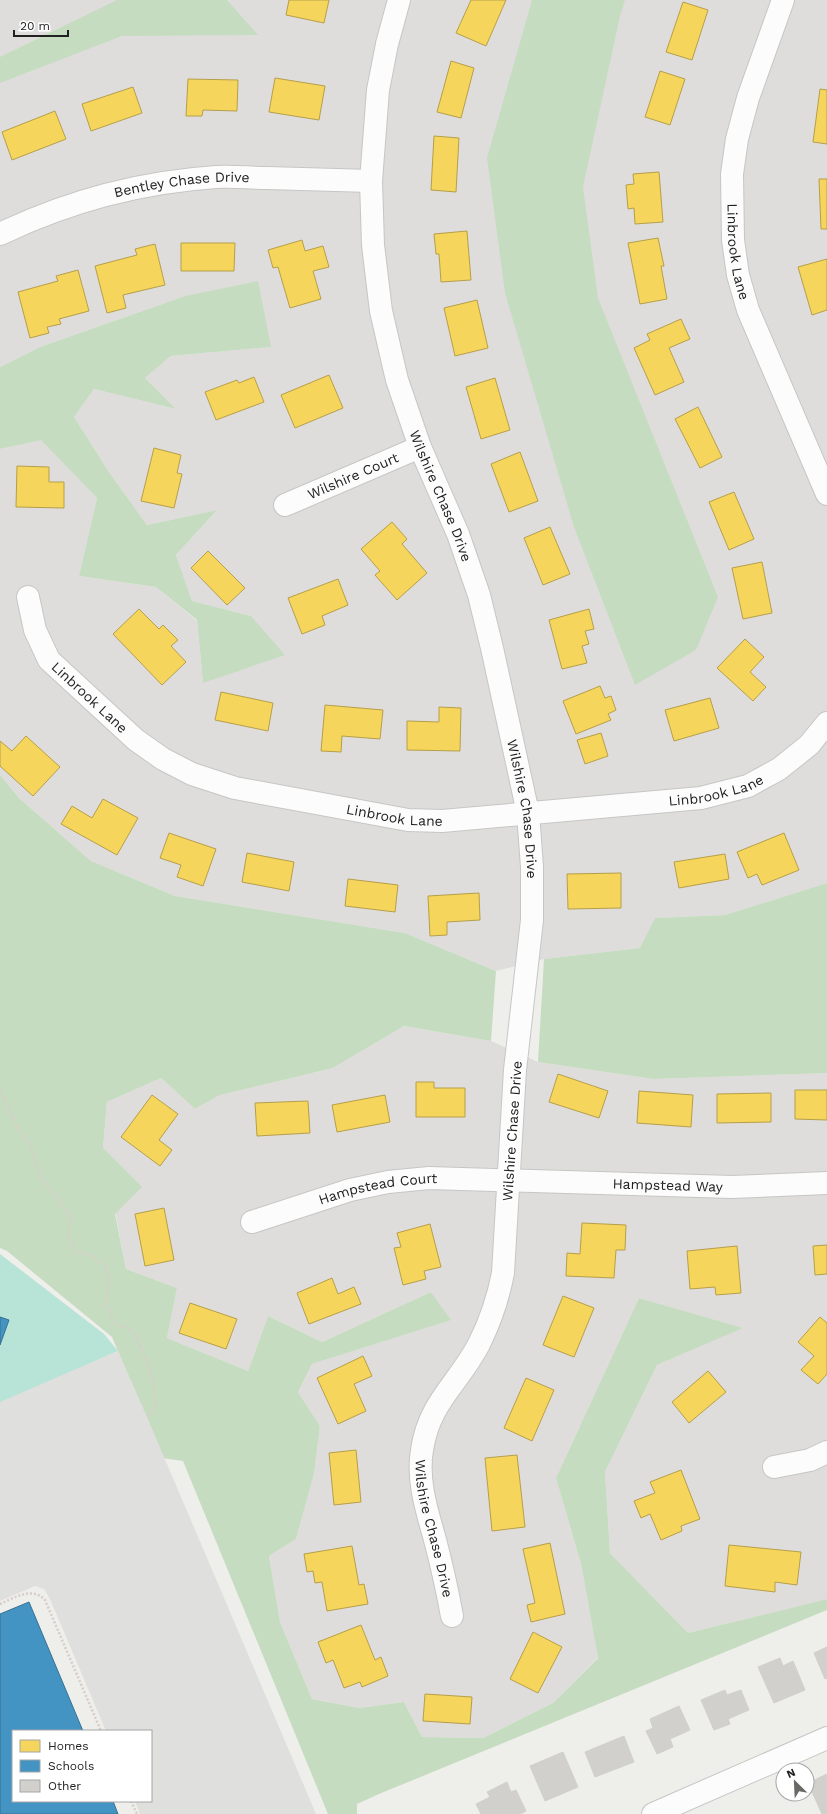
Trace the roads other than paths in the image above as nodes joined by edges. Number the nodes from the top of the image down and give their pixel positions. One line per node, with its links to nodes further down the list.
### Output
1 (399, 0): 3 (street, Wilshire Chase Drive)
2 (783, 0): 6 (street, Linbrook Lane)
3 (370, 181): 4 (street, Bentley Chase Drive); 5 (street, Wilshire Chase Drive)
4 (0, 234)
5 (420, 447): 7 (street, Wilshire Court); 10 (street, Wilshire Chase Drive)
6 (827, 494)
7 (286, 505)
8 (28, 597): 10 (street, Linbrook Lane)
9 (827, 723): 10 (street, Linbrook Lane)
10 (528, 813): 11 (street, Wilshire Chase Drive)
11 (508, 1181): 12 (street, Hampstead Way); 13 (street, Hampstead Court); 16 (street, Wilshire Chase Drive)
12 (827, 1183)
13 (252, 1222)
14 (827, 1452): 15 (street)
15 (774, 1467)
16 (452, 1616)
17 (827, 1738): 18 (street)
18 (653, 1814)

